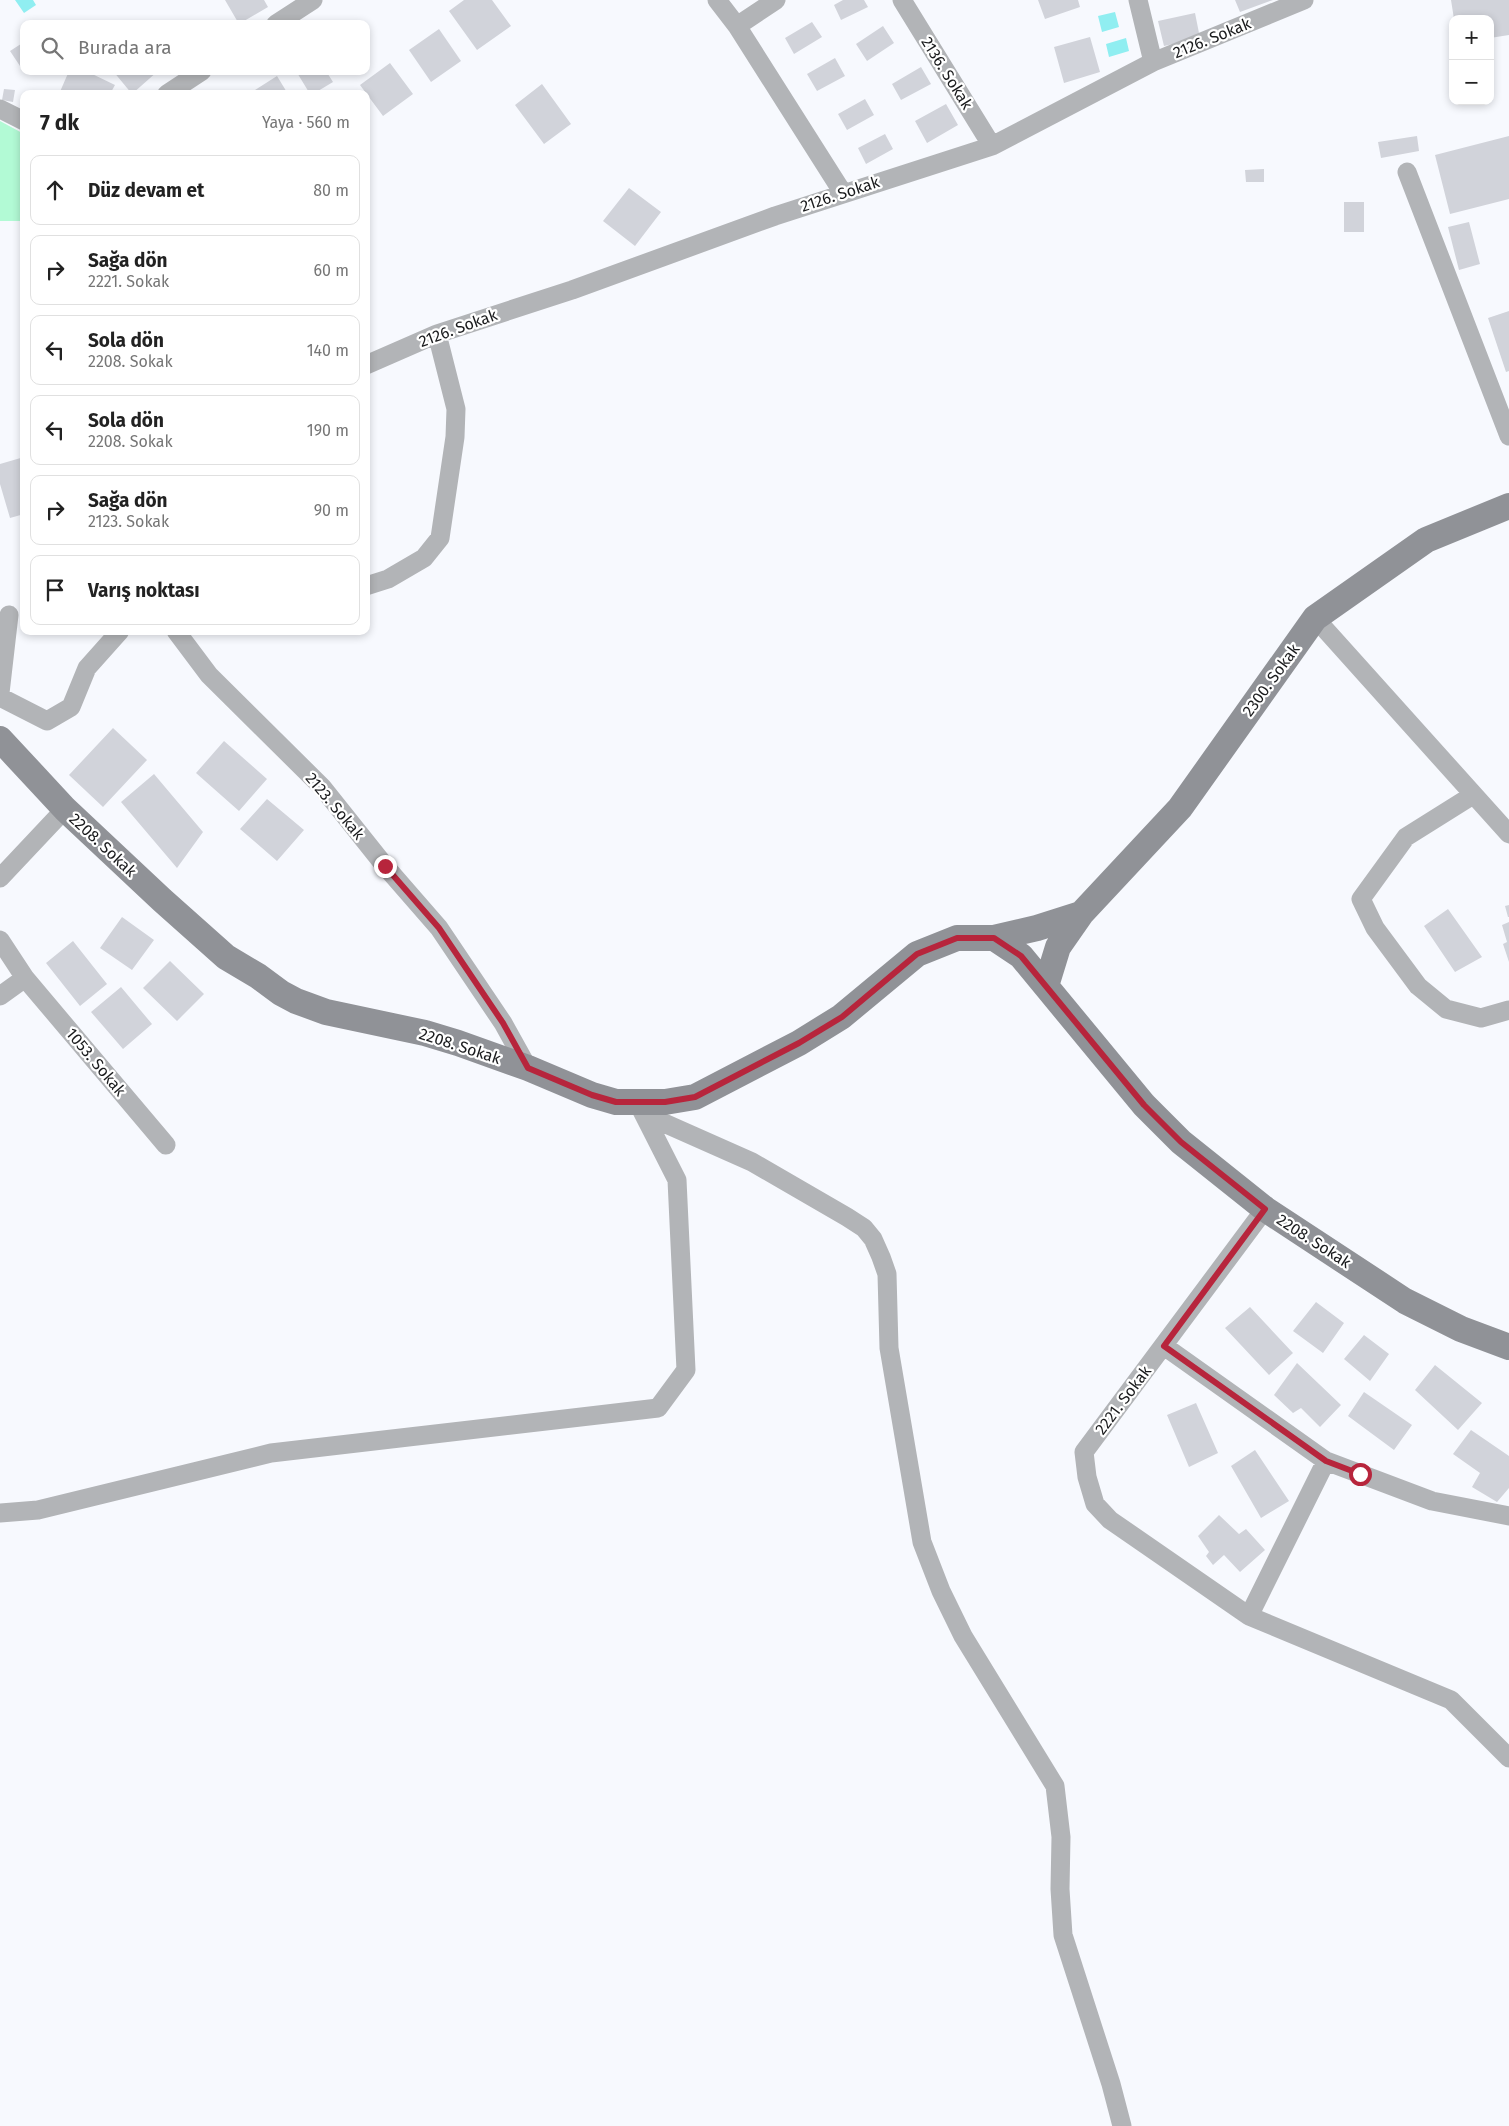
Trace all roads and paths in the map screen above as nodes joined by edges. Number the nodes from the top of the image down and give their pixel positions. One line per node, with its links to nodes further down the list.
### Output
1 (717, 0): 8 (street)
2 (776, 0): 8 (street)
3 (902, 0): 14 (street, 2136. Sokak)
4 (1138, 0): 9 (street)
5 (1304, 0): 9 (street, 2126. Sokak)
6 (309, 1): 7 (street)
7 (282, 20)
8 (737, 26): 16 (street)
9 (1153, 62): 14 (street, 2126. Sokak)
10 (196, 75): 11 (street)
11 (173, 90)
12 (0, 109): 13 (street)
13 (20, 119)
14 (992, 146): 16 (street, 2126. Sokak)
15 (1407, 172): 19 (street)
16 (842, 193): 17 (street, 2126. Sokak)
17 (437, 334): 18 (street, 2126. Sokak); 21 (street)
18 (370, 363)
19 (1509, 436)
20 (1509, 506): 23 (street, 2300. Sokak)
21 (370, 585)
22 (9, 615): 26 (street)
23 (1315, 618): 28 (street); 32 (street, 2300. Sokak)
24 (116, 635): 26 (street)
25 (179, 635): 40 (street, 2123. Sokak)
26 (0, 695)
27 (0, 739): 29 (street, 2208. Sokak)
28 (1473, 796): 30 (street); 39 (street)
29 (65, 809): 31 (street); 40 (street, 2208. Sokak)
30 (1509, 834)
31 (0, 878)
32 (1081, 914): 33 (street); 36 (street, 2300. Sokak)
33 (1037, 928): 34 (street); 36 (street)
34 (994, 938): 36 (street, 2208. Sokak); 41 (street, 2208. Sokak)
35 (0, 940): 37 (street, 1053. Sokak)
36 (1033, 970): 43 (street, 2208. Sokak)
37 (25, 978): 38 (street); 42 (street, 1053. Sokak)
38 (0, 996)
39 (1509, 1011)
40 (528, 1068): 41 (street, 2208. Sokak)
41 (638, 1103): 47 (street); 51 (street)
42 (166, 1145)
43 (1265, 1209): 44 (street, 2221. Sokak); 45 (street, 2208. Sokak)
44 (1164, 1346): 46 (street); 49 (street, 2221. Sokak)
45 (1509, 1347)
46 (1326, 1461): 48 (street); 49 (street)
47 (0, 1512)
48 (1509, 1516)
49 (1249, 1616): 50 (street)
50 (1509, 1758)
51 (1122, 2126)

